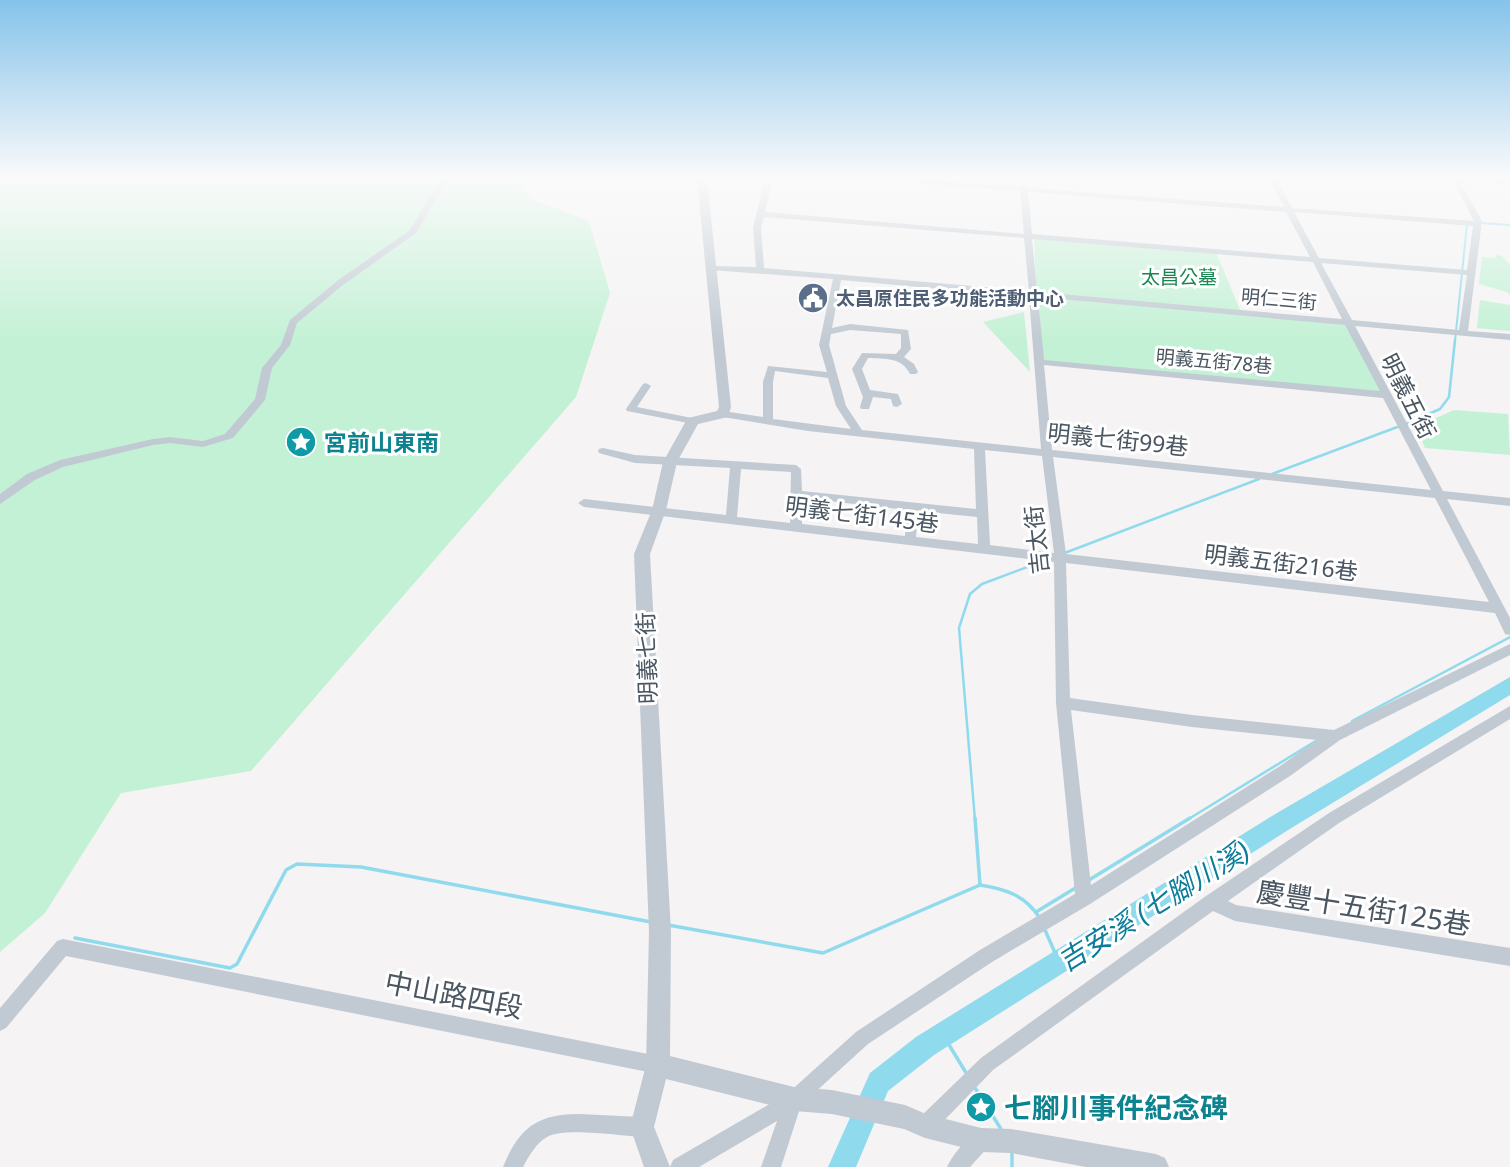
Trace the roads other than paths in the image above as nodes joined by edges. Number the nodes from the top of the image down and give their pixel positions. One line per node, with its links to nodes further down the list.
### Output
1 (410, 233): 39 (street)
2 (707, 233): 10 (street)
3 (758, 233): 11 (street)
4 (977, 233): 8 (street)
5 (1028, 233): 8 (street, 吉太街)
6 (1302, 233): 9 (street, 明義五街)
7 (1477, 233): 12 (street)
8 (1028, 238): 9 (street); 14 (street, 吉太街)
9 (1315, 259): 12 (street); 15 (street, 明義五街)
10 (710, 268): 11 (street, 明仁三街); 28 (street)
11 (761, 270): 13 (street, 明仁三街)
12 (1471, 274): 17 (street)
13 (837, 278): 14 (street, 明仁三街); 16 (street)
14 (1032, 295): 15 (street, 明仁三街); 20 (street, 吉太街)
15 (1349, 322): 17 (street, 明仁三街); 25 (street, 明義五街)
16 (827, 332): 19 (street); 22 (street)
17 (1457, 332): 18 (street, 明仁三街)
18 (1510, 337)
19 (898, 356): 21 (street); 24 (street)
20 (1038, 362): 25 (street, 明義五街78巷); 34 (street, 吉太街)
21 (913, 372)
22 (831, 375): 30 (street); 31 (street)
23 (646, 386): 29 (street)
24 (866, 393): 26 (street); 27 (street)
25 (1388, 395): 38 (street, 明義五街)
26 (897, 404)
27 (864, 407)
28 (723, 414): 29 (street); 30 (street, 明義七街99巷)
29 (693, 421): 35 (street, 明義七街)
30 (768, 422): 31 (street, 明義七街99巷)
31 (858, 432): 32 (street, 明義七街99巷)
32 (979, 445): 34 (street, 明義七街99巷); 44 (street)
33 (603, 451): 35 (street)
34 (1047, 453): 38 (street, 明義七街99巷); 49 (street, 吉太街)
35 (670, 462): 36 (street); 43 (street, 明義七街)
36 (736, 464): 37 (street); 45 (street)
37 (796, 495): 42 (street); 46 (street)
38 (1440, 495): 40 (street, 明義七街99巷); 50 (street, 明義五街)
39 (0, 500)
40 (1510, 502)
41 (584, 503): 43 (street, 明義七街145巷)
42 (913, 506): 44 (street); 47 (street)
43 (659, 510): 45 (street, 明義七街145巷); 61 (street, 明義七街)
44 (983, 514): 48 (street)
45 (731, 519): 46 (street, 明義七街145巷)
46 (796, 527): 47 (street, 明義七街145巷)
47 (910, 541): 48 (street, 明義七街145巷)
48 (984, 550): 49 (street, 明義七街145巷)
49 (1060, 557): 50 (street, 明義五街216巷); 53 (street, 吉太街)
50 (1496, 608): 51 (street, 明義五街)
51 (1510, 630)
52 (1510, 649): 55 (street)
53 (1063, 703): 55 (street); 56 (street, 吉太街)
54 (1510, 712): 57 (street)
55 (1335, 736): 56 (street)
56 (1084, 898): 62 (street)
57 (1212, 902): 59 (street, 慶豐十五街125巷); 63 (street)
58 (63, 947): 60 (street); 61 (street, 中山路四段)
59 (1510, 957)
60 (0, 1022)
61 (658, 1065): 62 (street, 中山路四段); 64 (street, 明義七街)
62 (794, 1099): 63 (street, 中山路四段); 68 (street); 69 (street)
63 (915, 1121): 65 (street, 中山路四段)
64 (642, 1127): 66 (street); 67 (street)
65 (981, 1140): 70 (street); 71 (street, 中山路四段)
66 (513, 1167)
67 (657, 1167)
68 (680, 1167)
69 (771, 1167)
70 (957, 1167)
71 (1156, 1167)

